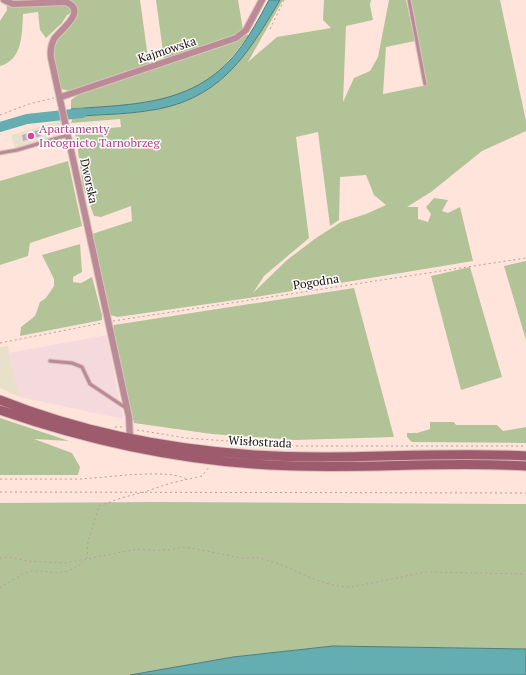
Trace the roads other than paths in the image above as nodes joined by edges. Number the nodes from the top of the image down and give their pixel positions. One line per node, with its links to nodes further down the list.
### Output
1 (4, 0): 5 (street, Dworska)
2 (262, 0): 5 (street, Kajmowska)
3 (409, 0): 4 (lane)
4 (425, 84)
5 (61, 97): 6 (street, Dworska)
6 (68, 135): 7 (lane); 10 (street, Dworska)
7 (0, 153)
8 (50, 362): 10 (lane)
9 (0, 400): 12 (main road, Wisłostrada)
10 (127, 409): 12 (street, Dworska)
11 (0, 410): 12 (main road, Wisłostrada)
12 (129, 438): 13 (main road, Wisłostrada); 14 (main road, Wisłostrada)
13 (526, 456)
14 (526, 466)

